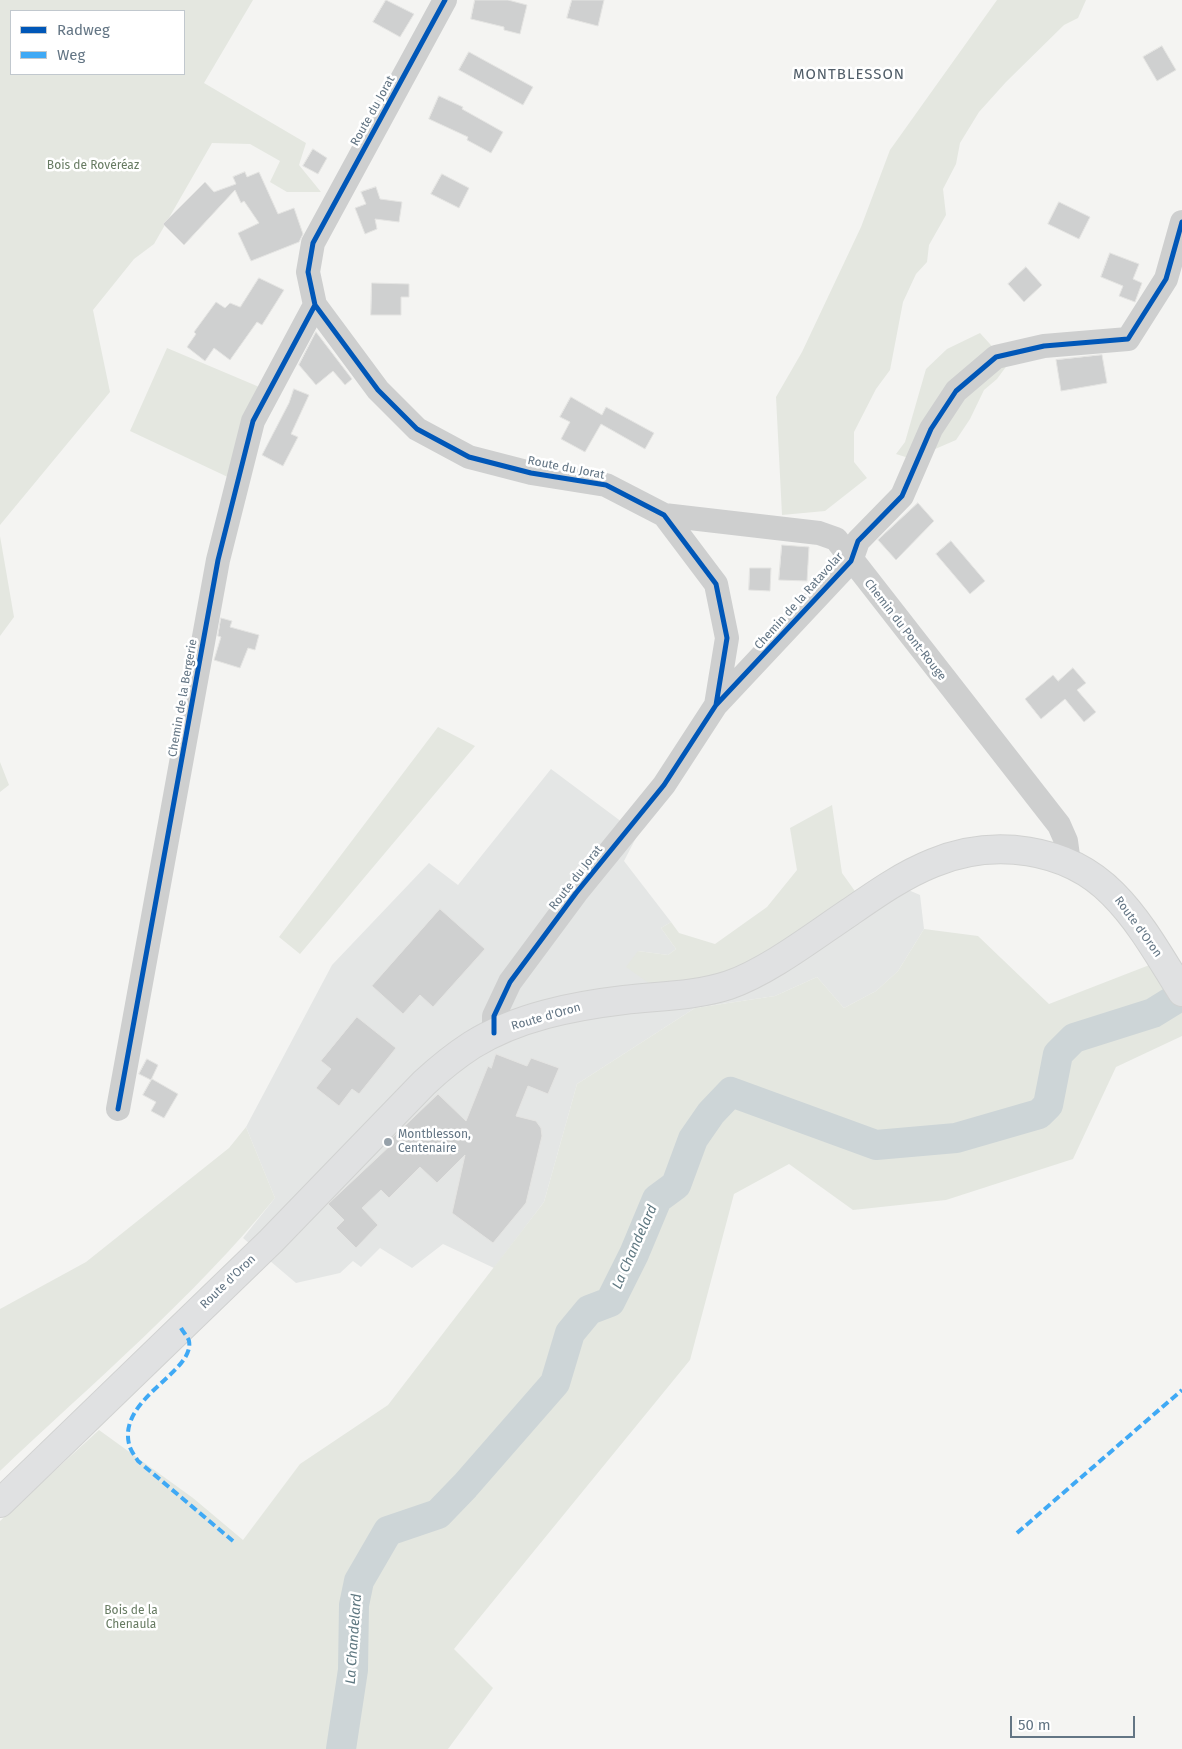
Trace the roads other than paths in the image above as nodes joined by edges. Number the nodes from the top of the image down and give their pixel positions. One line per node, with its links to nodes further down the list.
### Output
1 (445, 0): 3 (street, Route du Jorat)
2 (1182, 222): 5 (street, Chemin de la Ratavolar)
3 (315, 305): 4 (street, Route du Jorat); 10 (street, Chemin de la Bergerie)
4 (664, 515): 5 (street, Chemin du Pont-Rouge); 6 (street, Route du Jorat)
5 (851, 561): 6 (street, Chemin de la Ratavolar); 7 (street, Chemin du Pont-Rouge)
6 (716, 705): 9 (street, Route du Jorat)
7 (1070, 863): 8 (main road, Route d'Oron); 9 (main road, Route d'Oron)
8 (1175, 980)
9 (494, 1033): 11 (main road, Route d'Oron)
10 (118, 1109)
11 (0, 1503)

